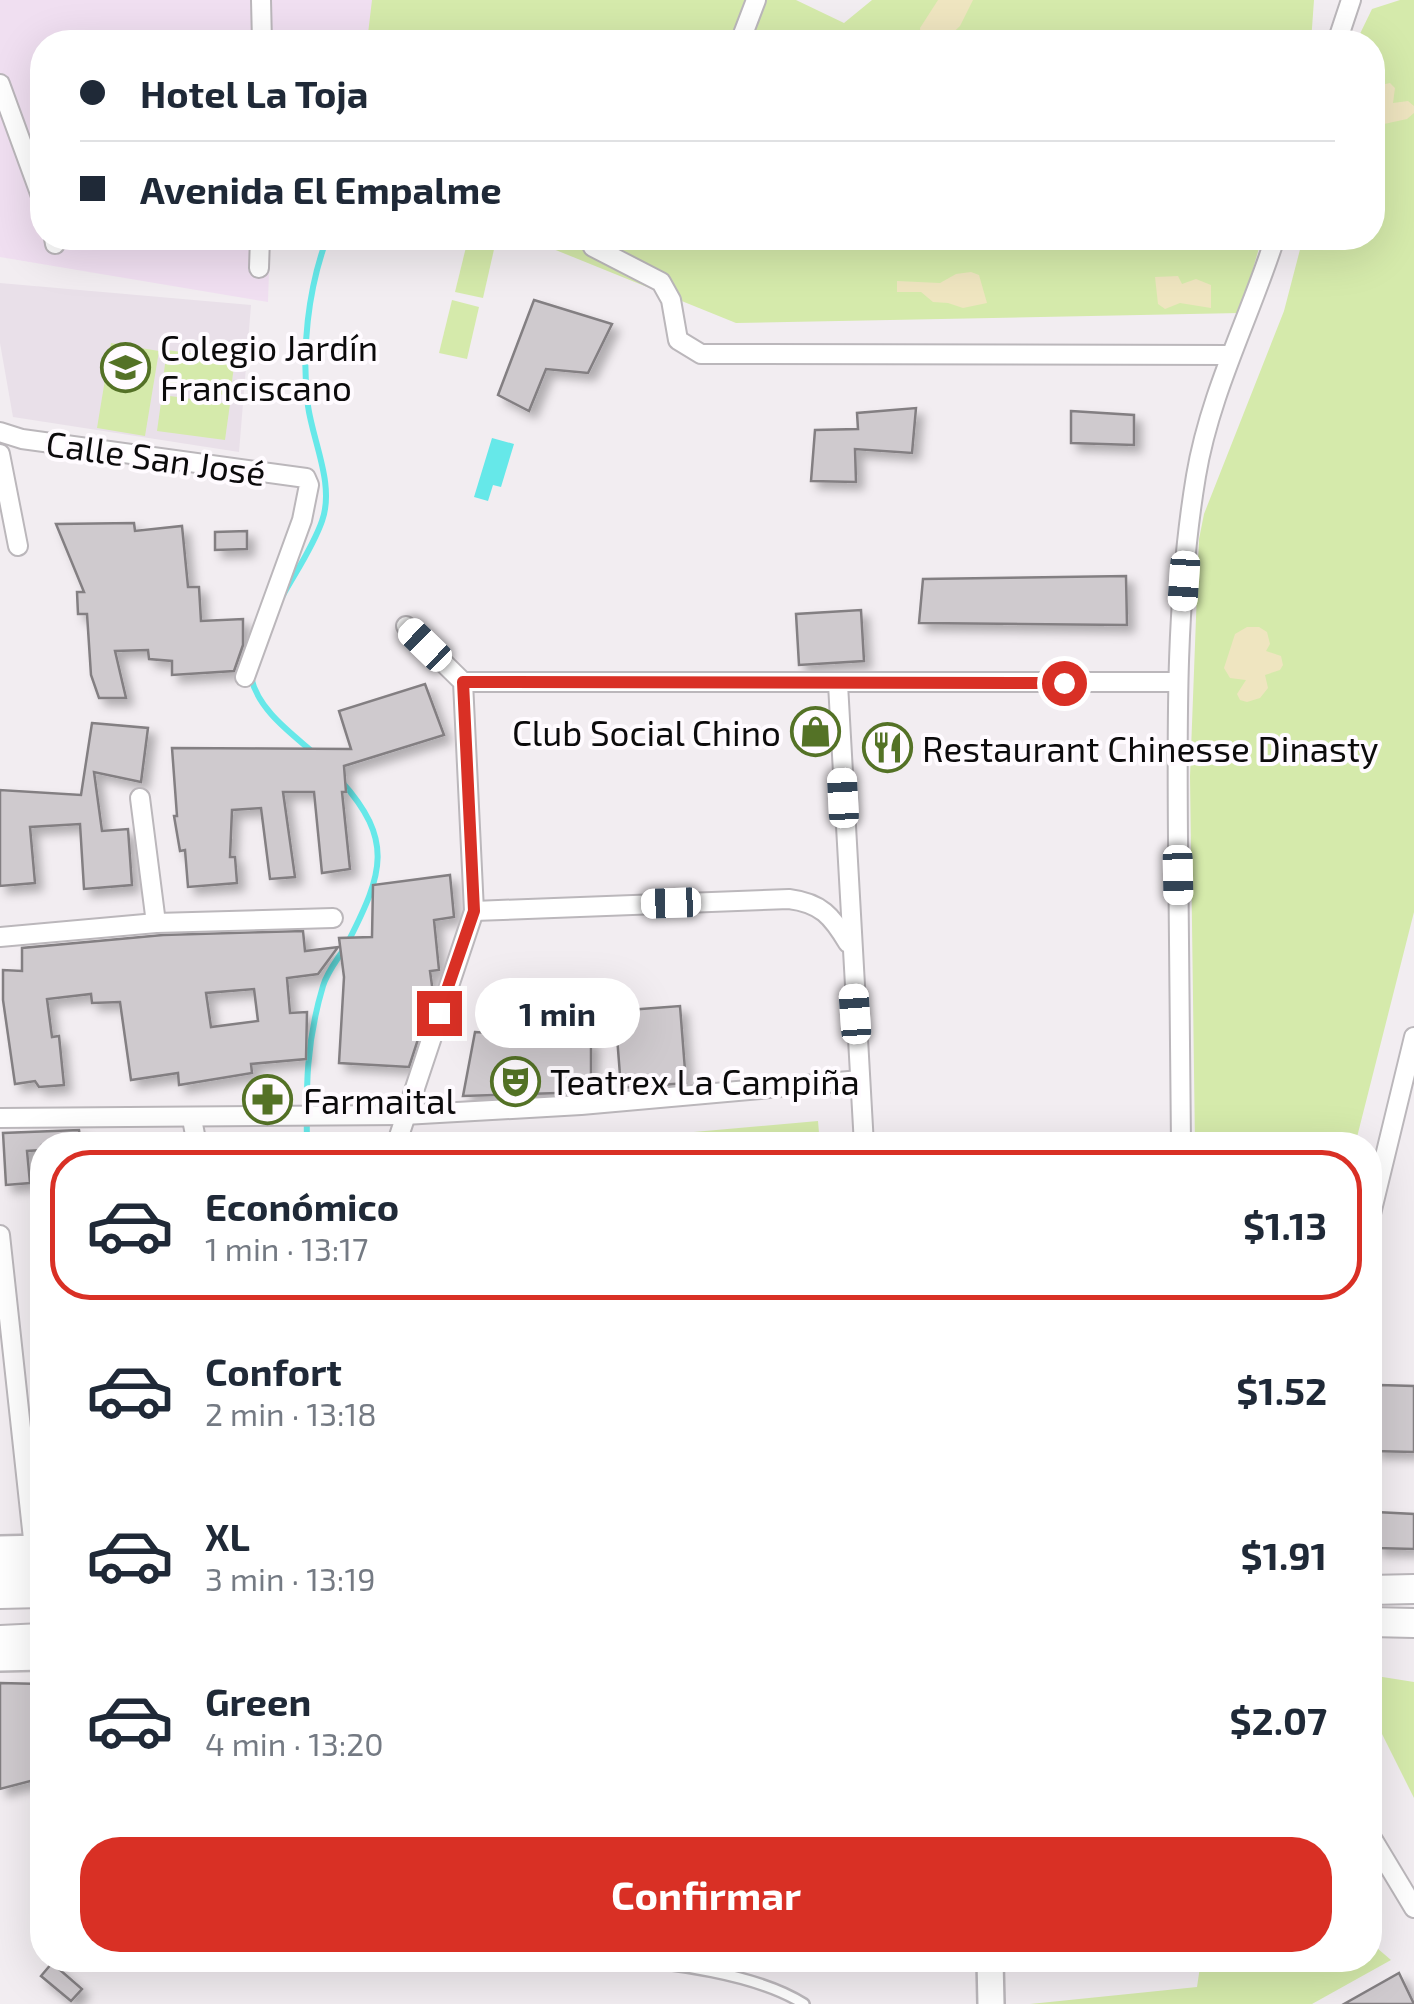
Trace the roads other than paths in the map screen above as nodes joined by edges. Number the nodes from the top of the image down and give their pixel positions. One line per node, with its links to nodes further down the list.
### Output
1 (260, 0): 4 (street)
2 (756, 0): 5 (street)
3 (1351, 0): 6 (street)
4 (261, 30)
5 (745, 30)
6 (1341, 30)
7 (0, 84): 8 (street)
8 (30, 166)
9 (260, 250): 12 (street)
10 (600, 250): 13 (street)
11 (1271, 250): 13 (street)
12 (259, 268)
13 (1230, 355): 20 (street)
14 (0, 432): 18 (street, Calle San José)
15 (0, 454): 16 (street)
16 (18, 546)
17 (406, 626): 19 (street)
18 (245, 676)
19 (463, 682): 21 (street); 23 (street)
20 (1176, 682): 21 (street); 36 (street)
21 (838, 684): 27 (street)
22 (140, 798): 25 (street)
23 (474, 911): 27 (street); 30 (street)
24 (332, 918): 25 (street)
25 (156, 923): 26 (street)
26 (0, 936)
27 (850, 948): 29 (street)
28 (1414, 1037): 37 (street)
29 (860, 1080): 30 (street); 35 (street)
30 (404, 1115): 32 (street); 34 (street)
31 (0, 1118): 32 (street)
32 (192, 1118): 33 (street)
33 (195, 1132)
34 (399, 1132)
35 (863, 1132)
36 (1181, 1132)
37 (1382, 1169)
38 (0, 1235): 39 (street)
39 (30, 1475)
40 (0, 1550): 41 (main road)
41 (30, 1554)
42 (30, 1559): 43 (main road)
43 (0, 1570)
44 (1414, 1589): 45 (main road)
45 (1382, 1590)
46 (30, 1593): 47 (main road)
47 (0, 1594)
48 (1382, 1622): 50 (main road)
49 (30, 1623): 51 (main road)
50 (1414, 1623)
51 (0, 1624)
52 (30, 1639): 53 (main road)
53 (0, 1640)
54 (30, 1657): 55 (main road)
55 (0, 1658)
56 (1382, 1854): 57 (street)
57 (1414, 1908)
58 (704, 1972): 60 (lane)
59 (990, 1972): 61 (main road)
60 (804, 2004)
61 (990, 2004)

